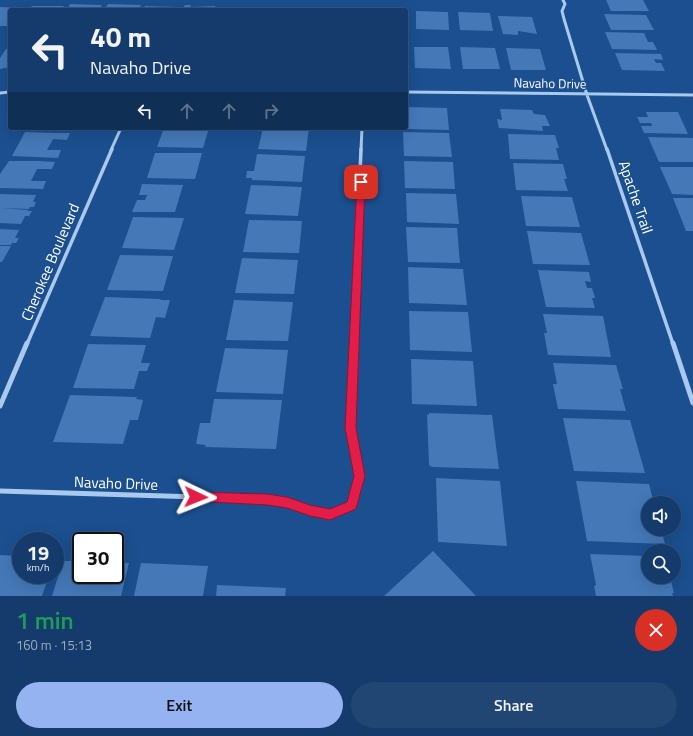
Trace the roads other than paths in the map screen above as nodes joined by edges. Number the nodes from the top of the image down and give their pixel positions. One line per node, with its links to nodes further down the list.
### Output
1 (563, 0): 3 (street, Apache Trail)
2 (408, 92): 3 (street, Navaho Drive)
3 (587, 95): 4 (street, Navaho Drive); 7 (street, Apache Trail)
4 (693, 96)
5 (121, 130): 8 (street, Cherokee Boulevard)
6 (362, 130): 9 (street, Navaho Drive)
7 (693, 403)
8 (0, 406)
9 (0, 492)

